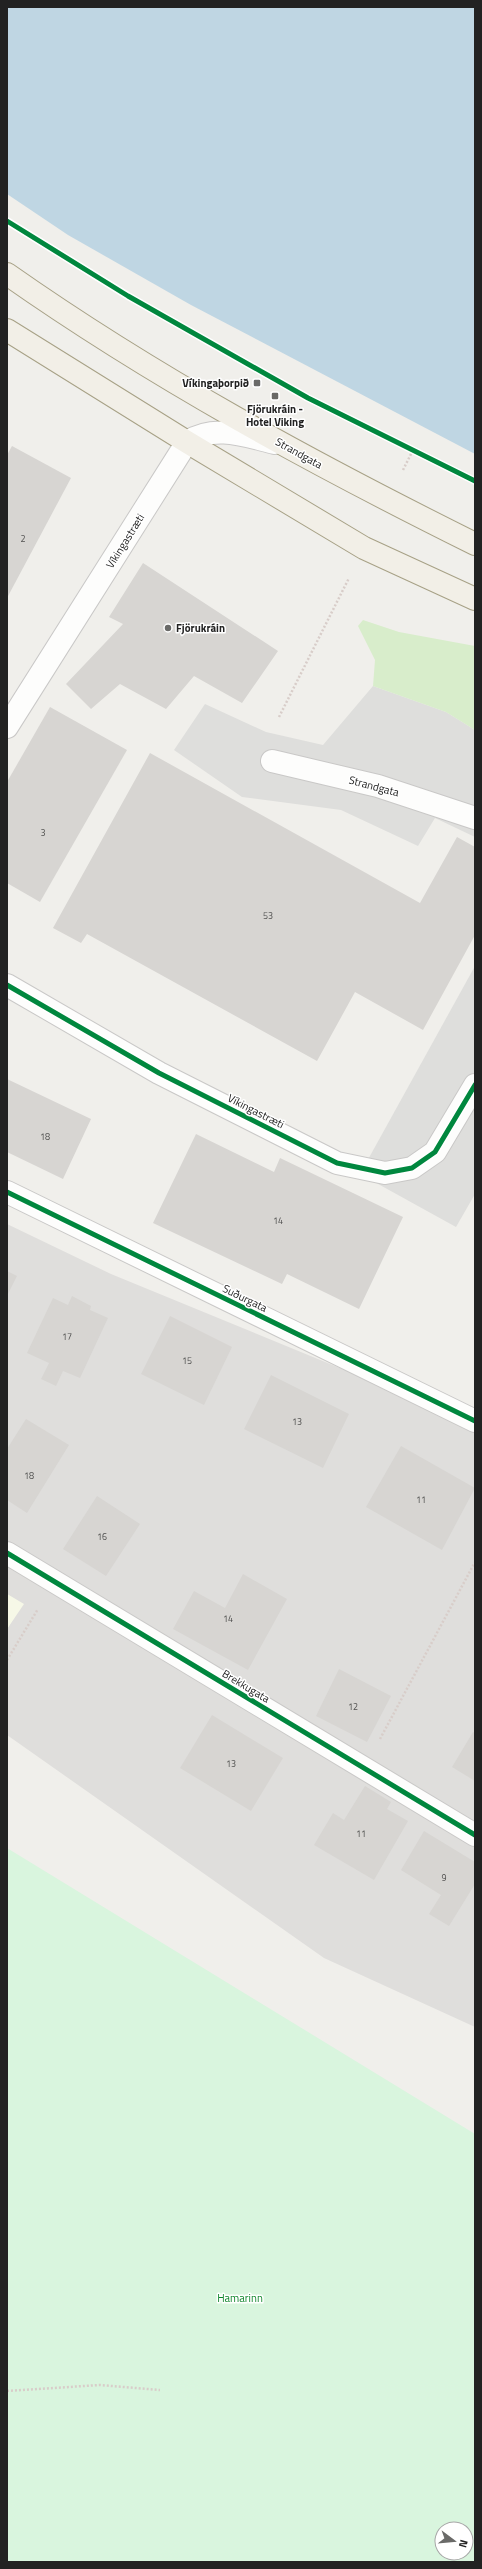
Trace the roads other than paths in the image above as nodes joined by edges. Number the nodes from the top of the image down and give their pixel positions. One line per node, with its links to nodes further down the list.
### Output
1 (7, 274): 4 (main road, Strandgata)
2 (7, 330): 3 (main road)
3 (187, 442): 4 (street); 6 (main road); 7 (street, Víkingastræti)
4 (286, 446): 5 (main road, Strandgata)
5 (475, 544)
6 (475, 599)
7 (7, 727)
8 (272, 761): 9 (street, Strandgata)
9 (475, 818)
10 (7, 985): 11 (street, Víkingastræti)
11 (475, 1085)
12 (7, 1192): 13 (street, Suðurgata)
13 (475, 1421)
14 (7, 1553): 15 (street, Brekkugata)
15 (475, 1835)

